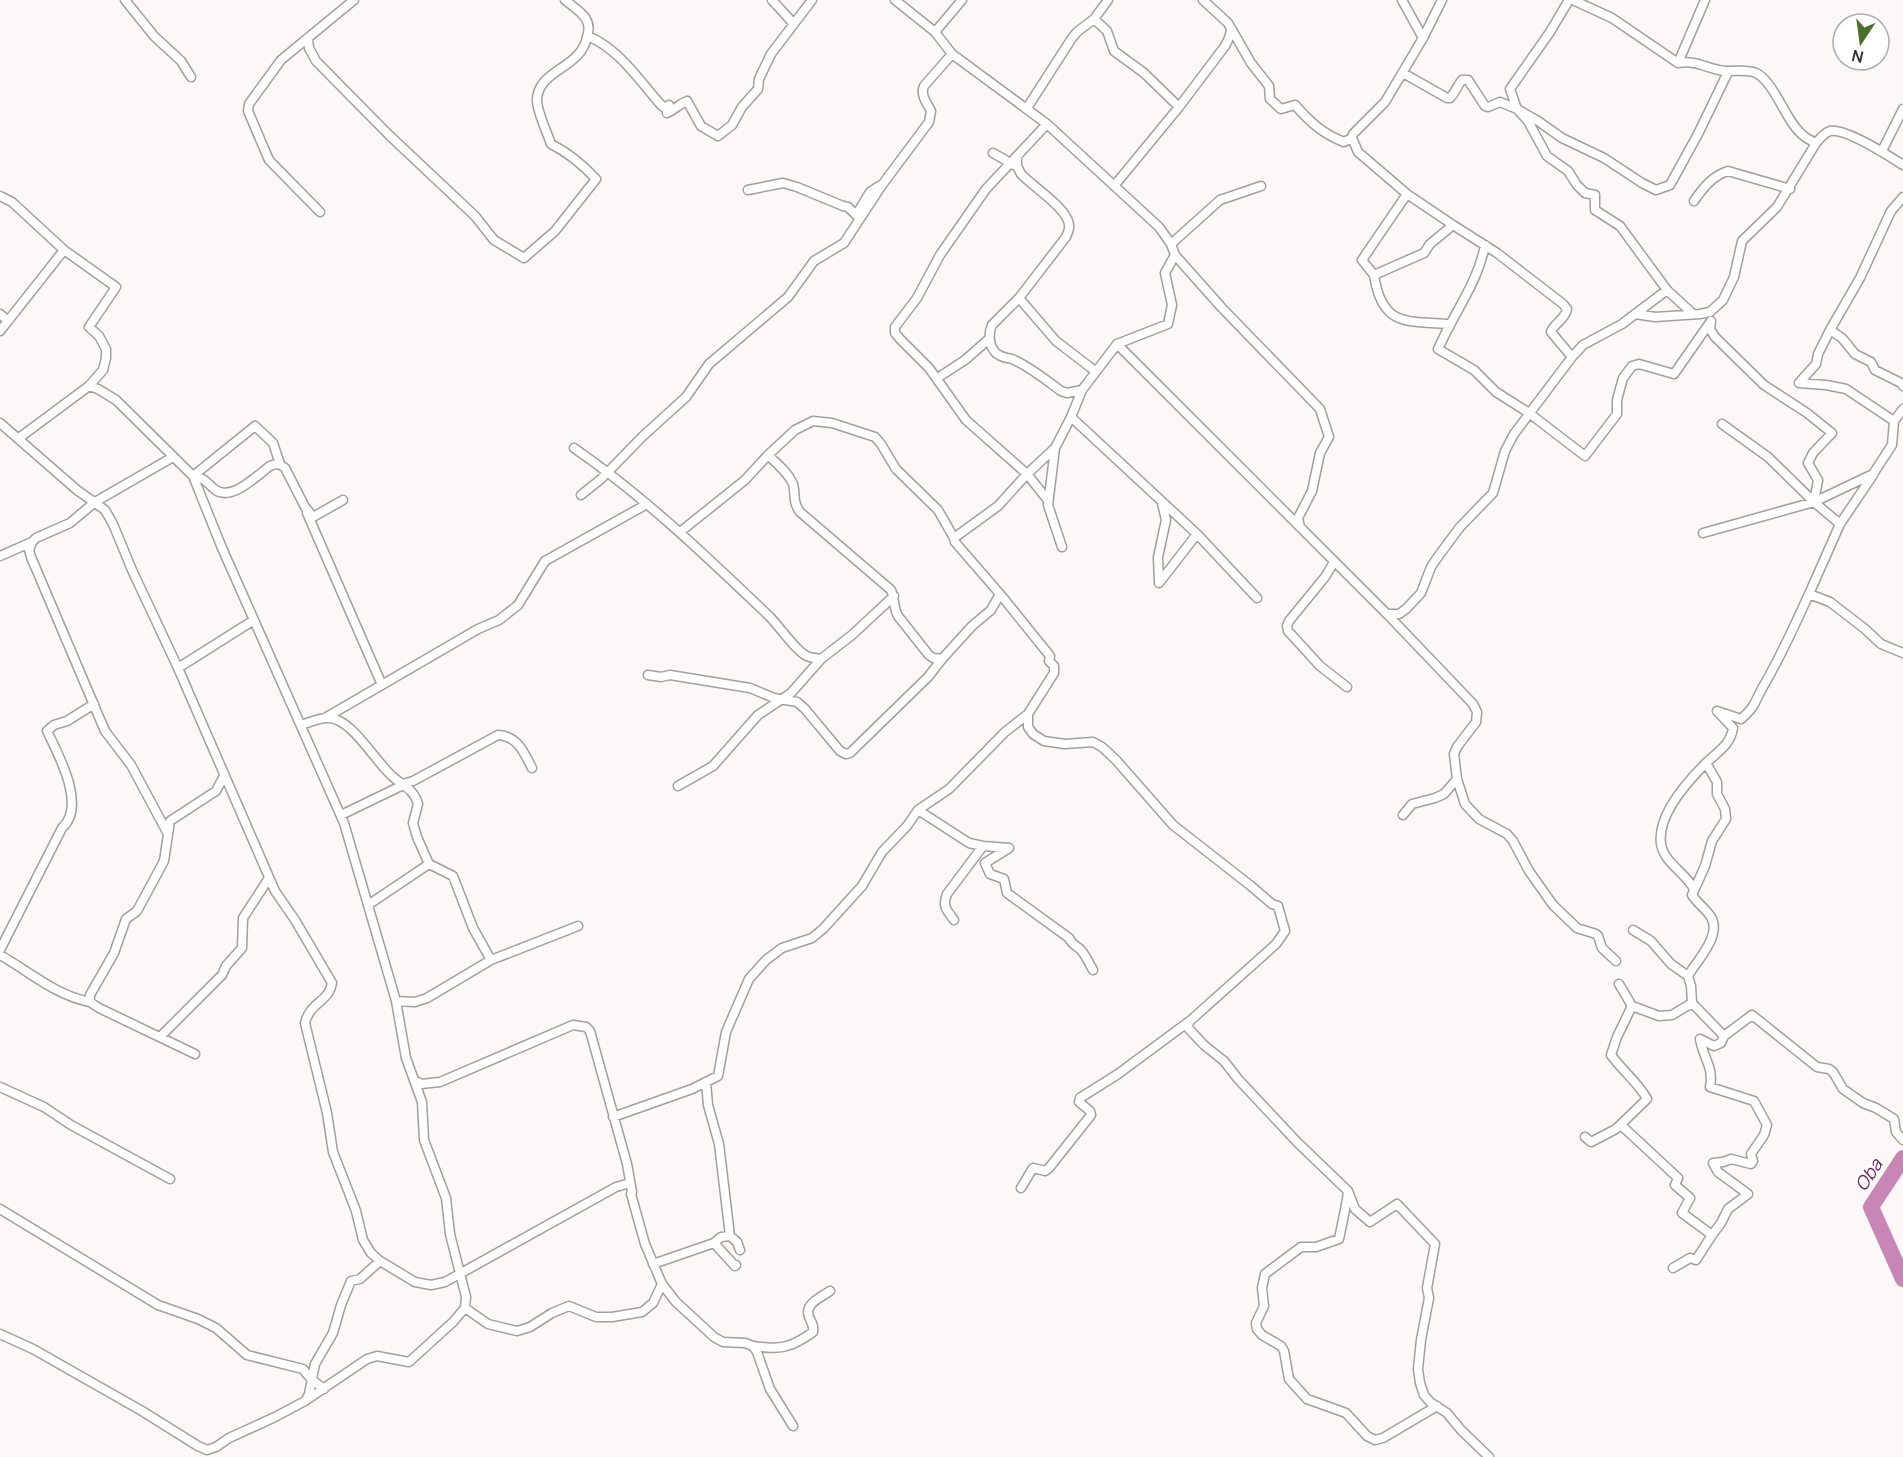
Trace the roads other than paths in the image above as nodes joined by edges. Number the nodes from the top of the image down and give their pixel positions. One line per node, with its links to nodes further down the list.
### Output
1 (125, 0): 25 (street)
2 (354, 0): 19 (street)
3 (565, 0): 18 (street)
4 (772, 0): 15 (street)
5 (812, 0): 15 (street)
6 (895, 0): 17 (street)
7 (962, 0): 17 (street)
8 (1108, 0): 14 (street)
9 (1203, 0): 16 (street)
10 (1402, 0): 20 (street)
11 (1442, 0): 20 (street)
12 (1571, 0): 22 (street); 28 (street)
13 (1705, 0): 22 (street)
14 (1094, 19): 26 (street); 27 (street)
15 (793, 23): 18 (street)
16 (1231, 31): 26 (street); 31 (street)
17 (935, 32): 21 (street)
18 (588, 36): 19 (street)
19 (308, 38): 46 (street)
20 (1423, 38): 24 (street)
21 (952, 54): 27 (street); 37 (street)
22 (1678, 63): 23 (street)
23 (1728, 72): 28 (street); 32 (street)
24 (1403, 73): 28 (street); 31 (street)
25 (191, 77)
26 (1179, 107): 38 (street)
27 (1027, 108): 30 (street)
28 (1516, 109): 53 (street)
29 (1903, 109): 33 (street)
30 (1047, 124): 35 (street); 38 (street)
31 (1352, 138): 42 (street)
32 (1816, 143): 33 (street); 40 (street)
33 (1882, 152): 36 (street)
34 (993, 153): 35 (street)
35 (1013, 165): 54 (street); 84 (street)
36 (1903, 165)
37 (882, 185): 41 (street); 83 (street)
38 (1114, 186): 48 (street)
39 (1261, 186): 48 (street)
40 (1790, 189): 45 (street); 58 (street)
41 (748, 190)
42 (1407, 194): 47 (street); 52 (street)
43 (0, 196): 50 (street)
44 (1903, 197): 60 (street)
45 (1694, 201)
46 (320, 212)
47 (1453, 225): 49 (street); 52 (street)
48 (1171, 244): 51 (street)
49 (1485, 245): 64 (street); 65 (street)
50 (64, 250): 59 (street); 68 (street)
51 (1175, 255): 63 (street); 96 (street)
52 (1374, 275): 64 (street)
53 (1666, 290): 56 (street); 57 (street)
54 (1019, 298): 62 (street); 66 (street)
55 (0, 314): 59 (street)
56 (1635, 314): 57 (street); 65 (street)
57 (1693, 314): 58 (street)
58 (1710, 316): 72 (street); 92 (street)
59 (8, 321): 61 (street)
60 (1830, 330): 69 (street); 74 (street)
61 (0, 331)
62 (989, 339): 67 (street); 70 (street)
63 (1117, 344): 66 (street); 96 (street)
64 (1438, 349): 72 (street)
65 (1572, 357): 72 (street)
66 (1095, 371): 70 (street)
67 (942, 375)
68 (89, 386): 77 (street); 81 (street)
69 (1903, 386)
70 (1082, 390): 73 (street)
71 (1903, 409): 74 (street)
72 (1529, 413): 109 (street)
73 (1071, 417): 79 (street); 91 (street)
74 (1894, 421): 85 (street)
75 (0, 423): 77 (street)
76 (1722, 424): 92 (street)
77 (19, 438): 90 (street)
78 (574, 448): 83 (street)
79 (1055, 448): 84 (street); 88 (street)
80 (768, 455): 97 (street); 100 (street); 107 (street)
81 (173, 457): 86 (street); 90 (street)
82 (280, 464): 86 (street); 86 (street); 94 (street)
83 (608, 472): 87 (street); 93 (street)
84 (1027, 474): 88 (street); 100 (street)
85 (1873, 474): 92 (street); 95 (street)
86 (193, 476): 110 (street)
87 (581, 495)
88 (1047, 499): 102 (street)
89 (343, 500): 94 (street)
90 (95, 502): 101 (street); 114 (street)
91 (1161, 502): 99 (street); 99 (street)
92 (1814, 502): 95 (street); 98 (street)
93 (647, 504): 97 (street); 116 (street)
94 (304, 507): 116 (street)
95 (1840, 524): 106 (street)
96 (1300, 528): 104 (street)
97 (680, 532): 112 (street)
98 (1703, 533)
99 (1197, 534): 108 (street)
100 (954, 538): 105 (street)
101 (32, 543): 103 (street); 119 (street)
102 (1062, 547)
103 (0, 556)
104 (1334, 562): 109 (street); 117 (street)
105 (1000, 594): 113 (street); 120 (street)
106 (1809, 594): 111 (street); 123 (street)
107 (894, 597): 112 (street); 113 (street)
108 (1257, 598)
109 (1387, 614): 126 (street)
110 (254, 621): 114 (street); 122 (street)
111 (1903, 653)
112 (821, 659): 118 (street)
113 (942, 659): 118 (street)
114 (178, 668): 125 (street)
115 (648, 675): 118 (street)
116 (382, 685): 121 (street)
117 (1347, 687)
118 (783, 699): 128 (street)
119 (94, 704): 132 (street); 141 (street)
120 (1028, 714): 129 (street); 151 (street)
121 (325, 718): 122 (street); 127 (street)
122 (301, 725): 130 (street)
123 (1706, 763): 136 (street); 136 (street)
124 (532, 768): 127 (street)
125 (224, 776): 132 (street); 135 (street)
126 (1457, 779): 131 (street); 143 (street)
127 (403, 784): 130 (street); 134 (street)
128 (678, 786)
129 (918, 810): 133 (street); 156 (street)
130 (341, 815): 137 (street)
131 (1403, 815)
132 (168, 834): 148 (street)
133 (982, 846): 138 (street); 144 (street)
134 (429, 864): 137 (street); 142 (street)
135 (269, 879): 153 (street); 171 (street)
136 (1694, 889): 145 (street)
137 (368, 905): 147 (street)
138 (954, 920)
139 (578, 926): 142 (street)
140 (1633, 930): 145 (street)
141 (0, 952): 148 (street)
142 (492, 960): 147 (street)
143 (1616, 961)
144 (1093, 970)
145 (1688, 976): 149 (street)
146 (1619, 984): 150 (street)
147 (396, 1001): 155 (street)
148 (90, 1002): 153 (street)
149 (1692, 1003): 150 (street); 152 (street)
150 (1632, 1006): 159 (street)
151 (1191, 1020): 164 (street); 165 (street)
152 (1724, 1036): 161 (street); 167 (street)
153 (160, 1037): 154 (street)
154 (195, 1054)
155 (414, 1079): 158 (street); 175 (street)
156 (706, 1082): 158 (street); 168 (street)
157 (0, 1087): 162 (street)
158 (613, 1117): 163 (street)
159 (1621, 1125): 160 (street); 167 (street)
160 (1585, 1137)
161 (1903, 1140)
162 (170, 1179)
163 (630, 1183): 172 (street); 175 (street)
164 (1021, 1188)
165 (1348, 1191): 184 (street); 184 (street)
166 (0, 1209): 181 (street)
167 (1712, 1235): 174 (street)
168 (729, 1236): 169 (street); 170 (street)
169 (714, 1243): 172 (street); 173 (street)
170 (740, 1250)
171 (380, 1261): 175 (street); 181 (street)
172 (653, 1264): 176 (street)
173 (736, 1265)
174 (1673, 1268)
175 (461, 1273): 178 (street)
176 (662, 1284): 178 (street); 180 (street)
177 (830, 1291): 180 (street)
178 (465, 1308): 182 (street)
179 (0, 1334): 183 (street)
180 (753, 1346): 185 (street)
181 (311, 1379): 182 (street); 183 (street)
182 (324, 1389): 183 (street)
183 (306, 1401)
184 (1437, 1406): 186 (street)
185 (793, 1426)
186 (1489, 1457)

